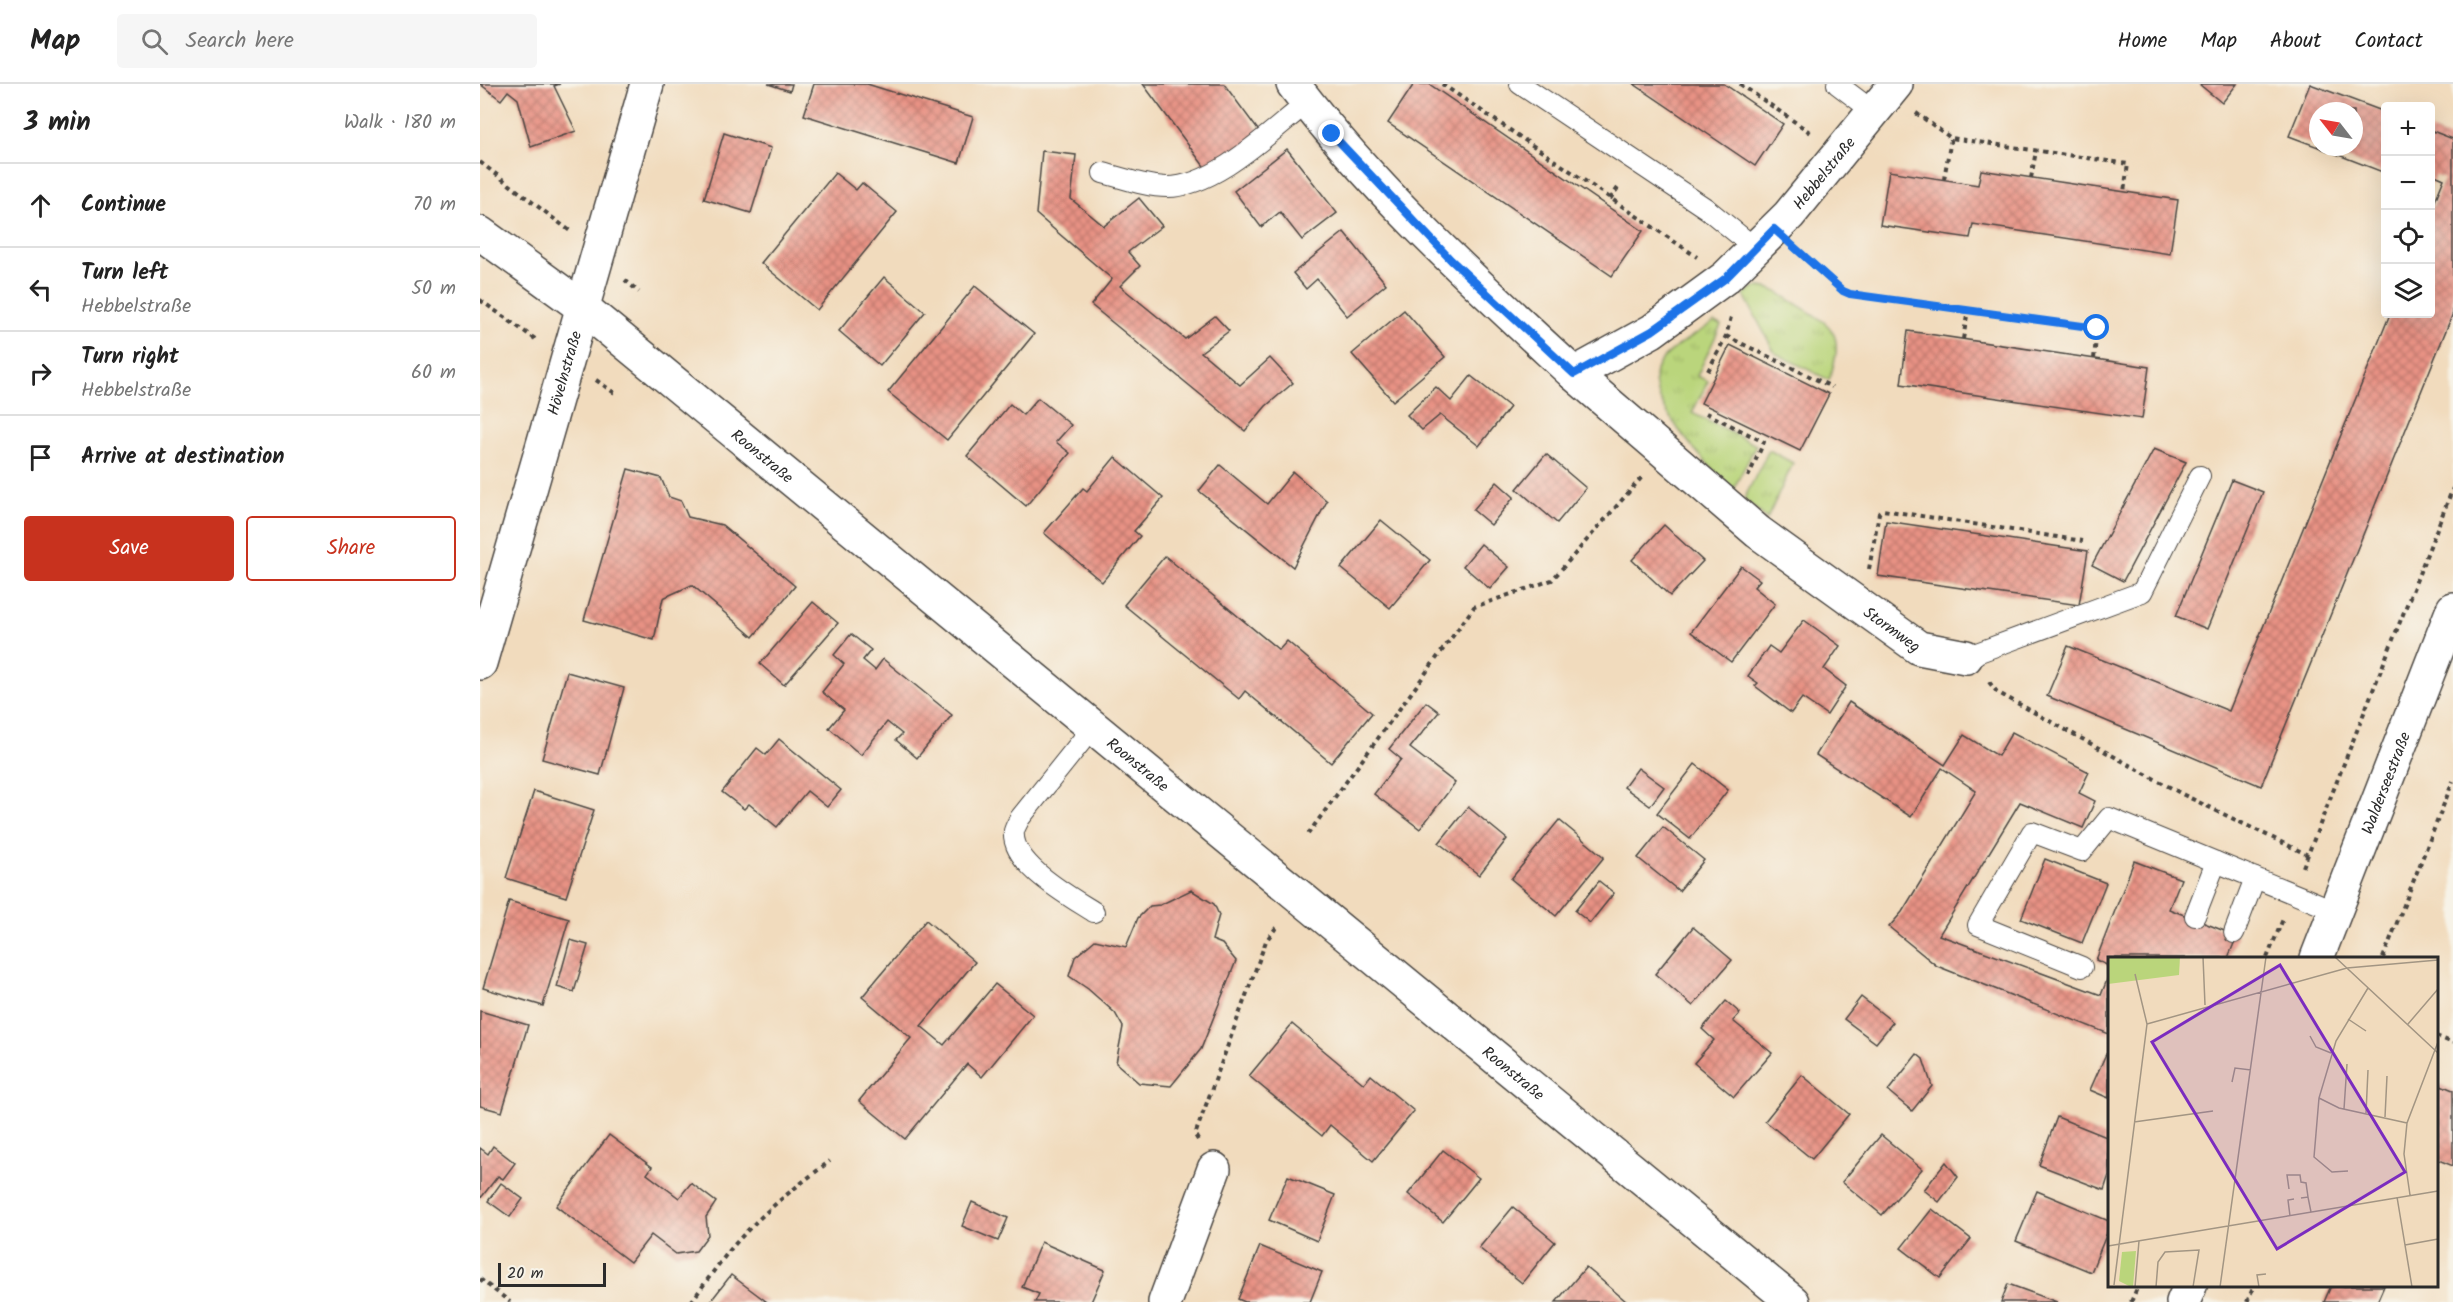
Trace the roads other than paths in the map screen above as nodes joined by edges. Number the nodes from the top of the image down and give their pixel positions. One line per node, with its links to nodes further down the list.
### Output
1 (647, 84): 9 (main road, Hövelnstraße)
2 (1520, 84): 8 (lane)
3 (1837, 84): 5 (lane)
4 (1300, 93): 6 (lane); 10 (main road)
5 (1886, 96): 8 (main road, Hebbelstraße)
6 (1103, 173)
7 (480, 233): 9 (main road, Roonstraße)
8 (1765, 239): 10 (main road, Hebbelstraße)
9 (582, 307): 14 (main road, Hövelnstraße); 15 (main road, Roonstraße)
10 (1574, 374): 13 (main road, Stormweg)
11 (2200, 476): 13 (lane)
12 (2453, 609): 18 (main road, Walderseestraße)
13 (1966, 657)
14 (480, 663)
15 (1093, 727): 19 (lane); 27 (main road, Roonstraße)
16 (2216, 862): 17 (lane); 20 (lane); 23 (lane)
17 (2255, 878): 18 (lane); 21 (lane)
18 (2336, 911): 22 (main road, Walderseestraße)
19 (1094, 912)
20 (2195, 916)
21 (2234, 933)
22 (2317, 957)
23 (2082, 967)
24 (1214, 1169): 26 (main road)
25 (2190, 1287): 28 (main road)
26 (1165, 1302)
27 (1793, 1302)
28 (2183, 1302)

